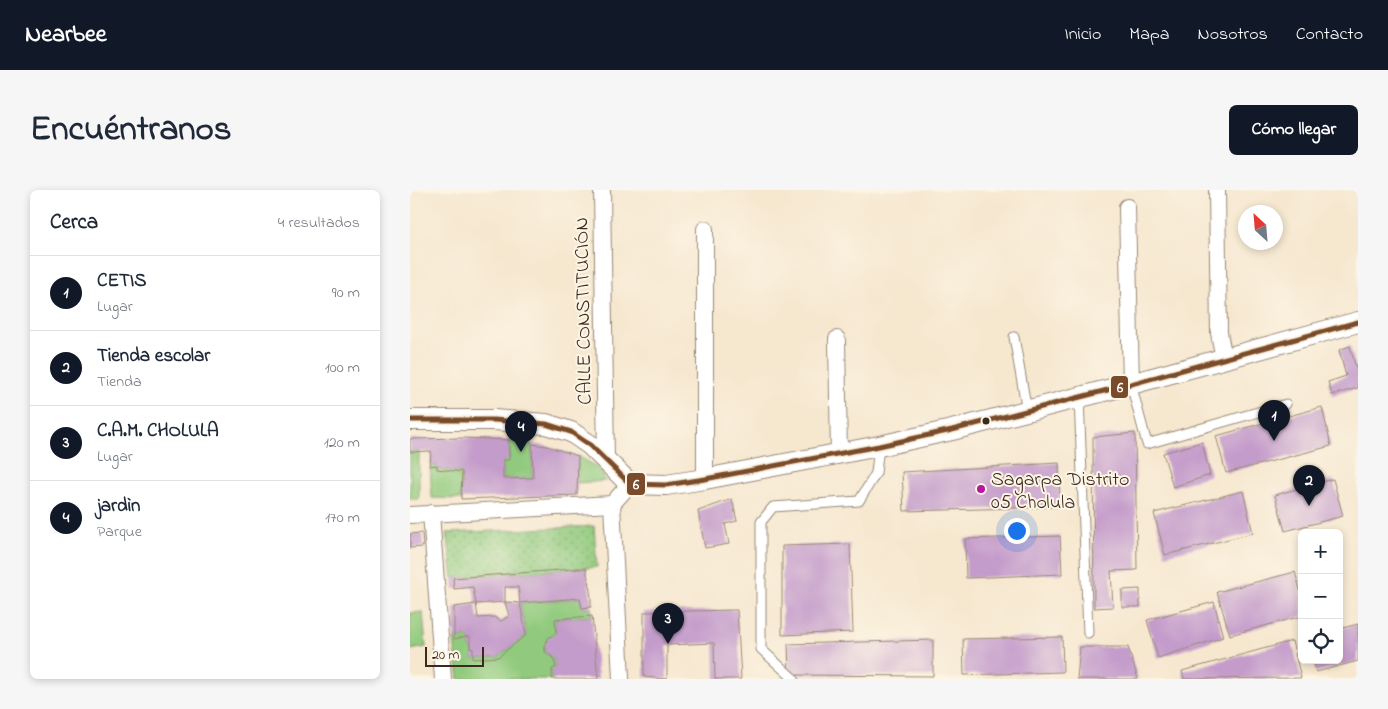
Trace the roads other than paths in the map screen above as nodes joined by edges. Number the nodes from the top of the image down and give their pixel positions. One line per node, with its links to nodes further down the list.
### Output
1 (602, 190): 16 (street, CALLE CONSTITUCIÓN)
2 (1217, 190): 8 (street)
3 (1127, 207): 9 (street)
4 (705, 229): 17 (street)
5 (1358, 322): 8 (street)
6 (1014, 337): 12 (lane)
7 (838, 339): 15 (street)
8 (1224, 359): 9 (street)
9 (1131, 384): 10 (street); 11 (lane)
10 (1080, 396): 12 (street); 22 (lane)
11 (1286, 404)
12 (1027, 411): 14 (street)
13 (410, 420): 16 (street)
14 (879, 446): 15 (street); 25 (lane)
15 (839, 455): 17 (street)
16 (606, 461): 18 (street)
17 (706, 479): 18 (street)
18 (630, 484): 19 (street)
19 (612, 504): 20 (street); 24 (street)
20 (431, 514): 21 (street); 23 (street)
21 (410, 515)
22 (1088, 632)
23 (443, 679)
24 (622, 679)
25 (794, 679)

